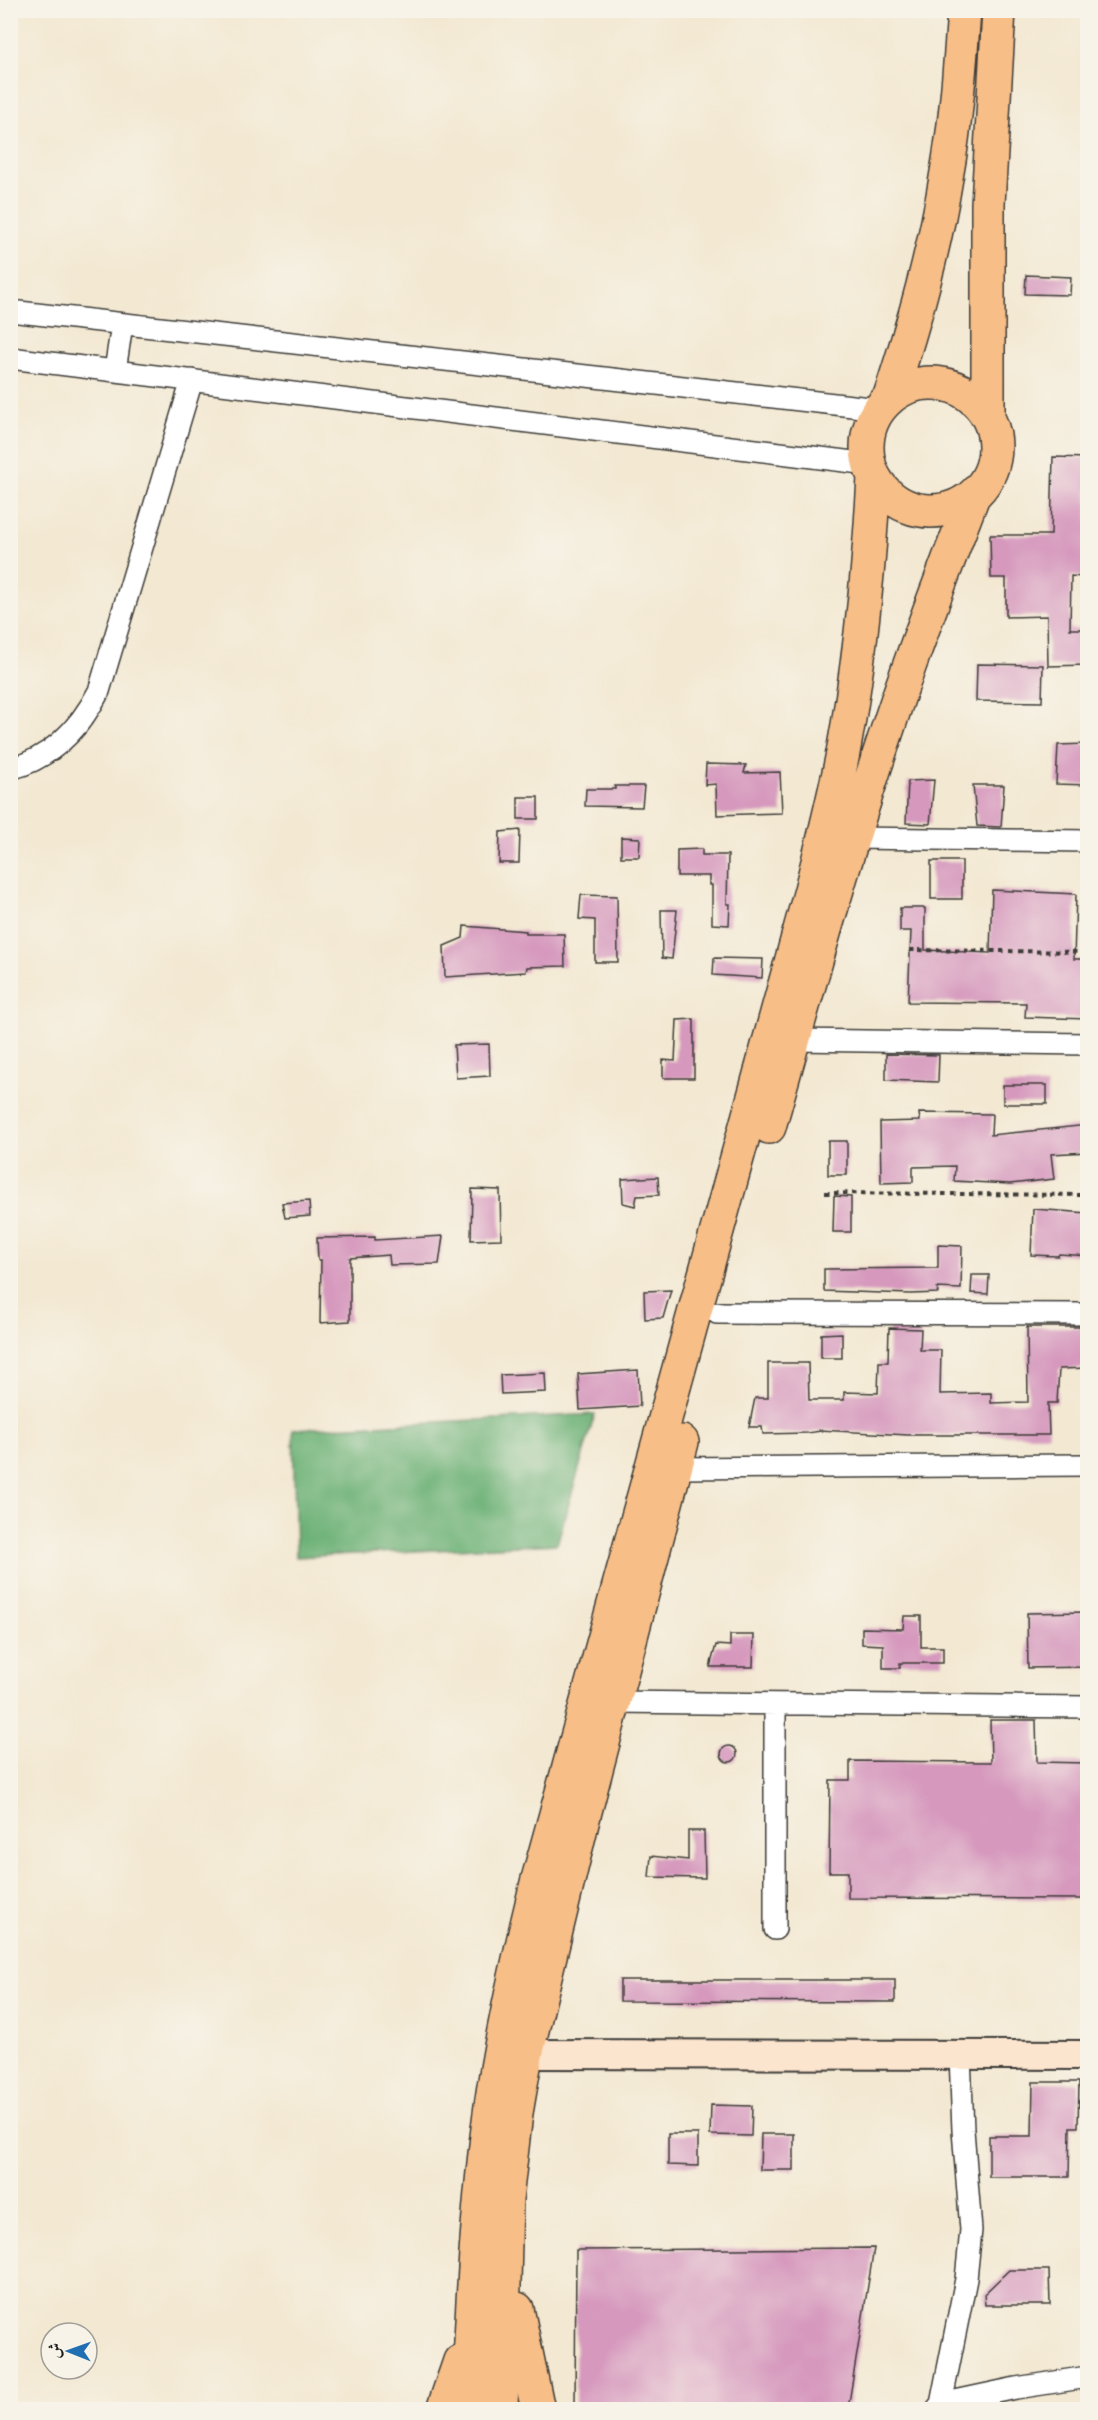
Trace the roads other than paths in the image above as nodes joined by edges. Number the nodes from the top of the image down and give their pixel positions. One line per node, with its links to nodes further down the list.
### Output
1 (964, 10): 8 (highway)
2 (999, 10): 9 (highway)
3 (10, 311): 4 (street)
4 (122, 324): 6 (street); 8 (street)
5 (10, 358): 6 (street)
6 (116, 371): 7 (street)
7 (192, 380): 10 (street); 12 (street)
8 (884, 404): 9 (highway); 10 (highway)
9 (988, 417): 11 (highway)
10 (872, 471): 11 (highway); 25 (highway)
11 (973, 496): 13 (highway)
12 (10, 769)
13 (853, 838): 14 (street); 15 (highway)
14 (1088, 842)
15 (794, 1040): 16 (street); 17 (highway)
16 (1088, 1044)
17 (717, 1313): 18 (street); 20 (highway)
18 (1088, 1314)
19 (1088, 1465): 20 (street)
20 (675, 1468): 21 (highway)
21 (614, 1702): 22 (street); 25 (highway)
22 (775, 1705): 23 (street); 24 (street)
23 (1088, 1707)
24 (775, 1929)
25 (513, 2054): 26 (street); 28 (highway); 29 (highway)
26 (960, 2055): 27 (street); 31 (street)
27 (1088, 2055)
28 (504, 2242): 34 (highway); 35 (highway)
29 (471, 2331): 32 (highway); 33 (highway)
30 (1088, 2377): 31 (street)
31 (938, 2407)
32 (443, 2409)
33 (468, 2409)
34 (501, 2409)
35 (538, 2409)

